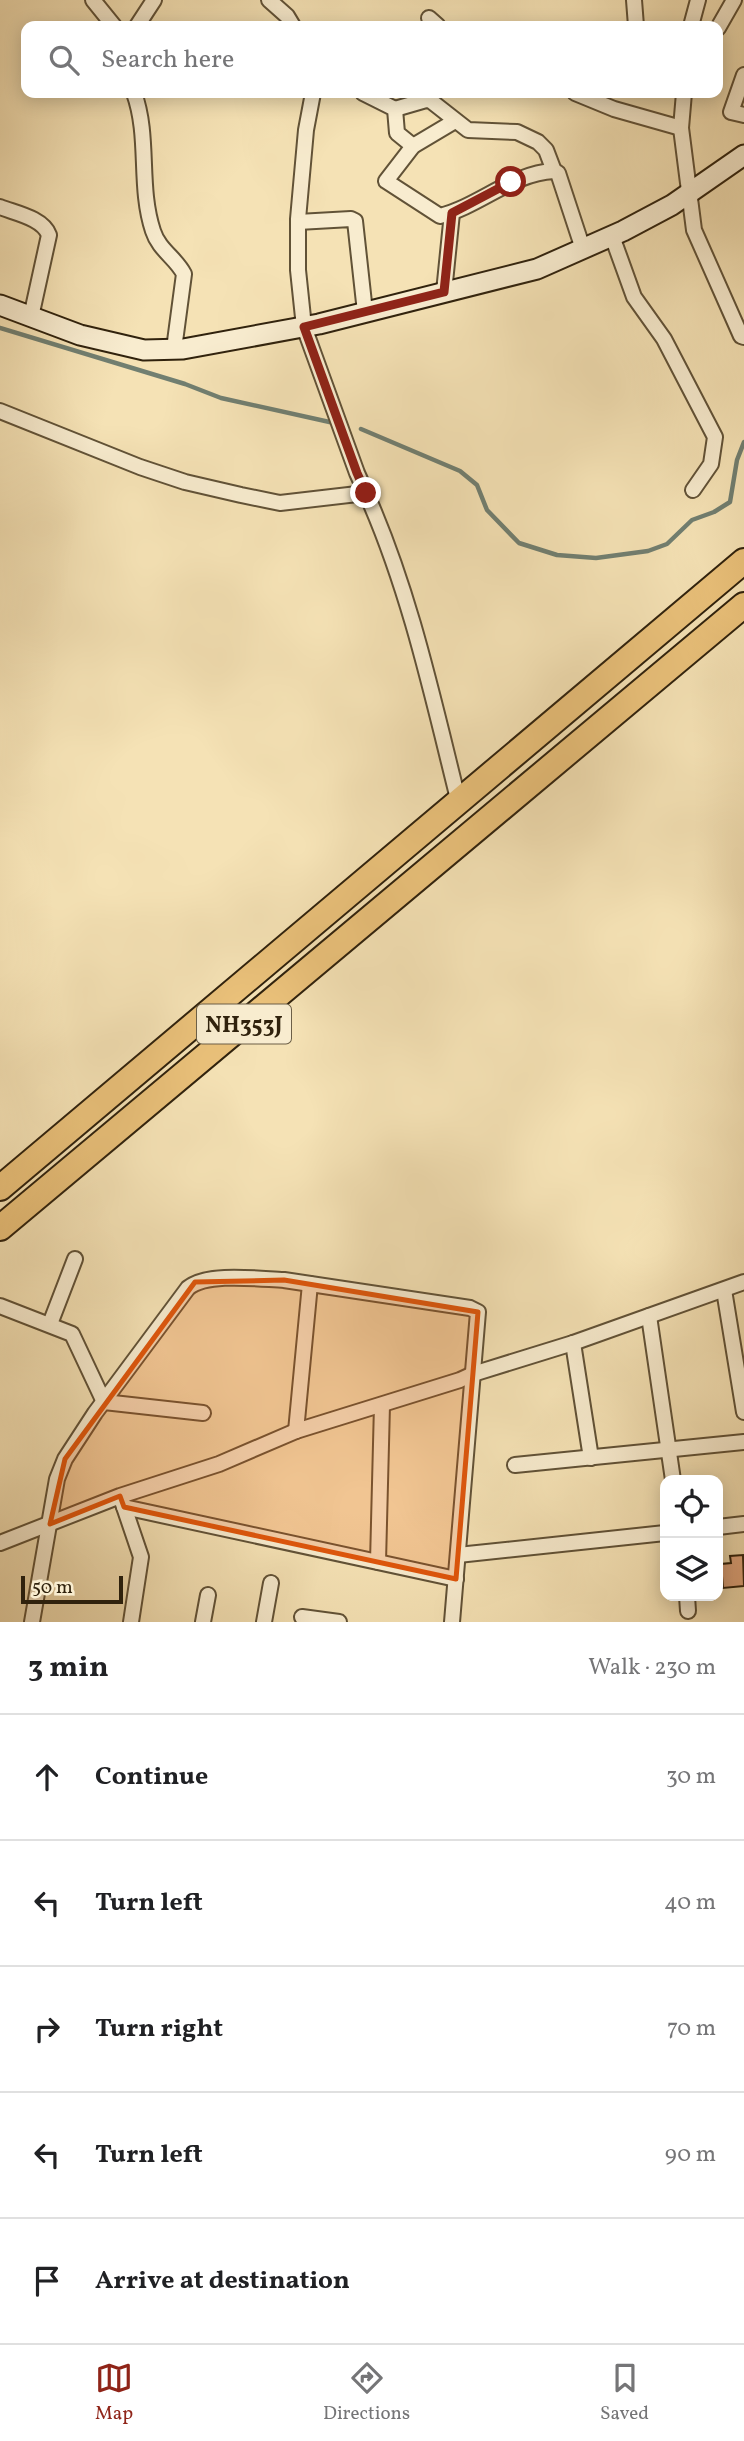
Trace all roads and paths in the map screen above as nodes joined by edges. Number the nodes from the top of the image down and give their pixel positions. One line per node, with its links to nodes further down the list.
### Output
1 (93, 0): 7 (street)
2 (154, 0): 8 (street)
3 (269, 0): 9 (street)
4 (634, 0): 10 (street)
5 (698, 0): 11 (street)
6 (734, 0): 12 (street)
7 (110, 21)
8 (140, 21)
9 (290, 21)
10 (636, 21)
11 (692, 21)
12 (722, 21)
13 (744, 75): 20 (street)
14 (136, 98): 38 (street)
15 (312, 98): 29 (street)
16 (373, 98): 19 (street)
17 (684, 98): 22 (street)
18 (612, 100): 22 (street)
19 (395, 109): 21 (street); 23 (street)
20 (744, 116)
21 (455, 121): 23 (street); 25 (street)
22 (681, 128): 26 (street)
23 (414, 146): 28 (street)
24 (744, 155): 26 (street)
25 (554, 171): 28 (street); 31 (street)
26 (690, 195): 30 (street); 37 (street)
27 (0, 207): 35 (street)
28 (452, 213): 32 (street)
29 (298, 222): 34 (street); 36 (street)
30 (612, 236): 31 (street); 40 (street)
31 (583, 249): 32 (street)
32 (444, 292): 34 (street)
33 (0, 305): 35 (street)
34 (365, 312): 36 (street)
35 (31, 317): 38 (street)
36 (304, 327): 38 (street); 41 (street)
37 (744, 337)
38 (174, 349)
39 (0, 411): 41 (street)
40 (693, 490)
41 (366, 493): 44 (street)
42 (744, 561): 44 (highway, NH353J)
43 (744, 605): 46 (highway, NH353J)
44 (463, 799): 45 (highway, NH353J)
45 (0, 1188)
46 (0, 1228)
47 (75, 1259): 53 (street)
48 (744, 1282): 50 (street)
49 (310, 1284): 55 (street); 56 (street); 60 (street)
50 (724, 1290): 52 (street); 58 (street)
51 (0, 1306): 53 (street)
52 (649, 1316): 54 (street); 62 (street)
53 (50, 1324): 56 (street)
54 (573, 1343): 55 (street); 63 (street)
55 (473, 1374): 57 (street); 72 (street)
56 (104, 1402): 59 (street); 67 (street)
57 (382, 1405): 60 (street); 73 (street)
58 (744, 1412)
59 (203, 1413)
60 (296, 1431): 66 (street)
61 (744, 1442): 62 (street)
62 (669, 1450): 63 (street); 65 (street)
63 (590, 1458): 64 (street)
64 (515, 1465)
65 (672, 1475)
66 (122, 1502): 67 (street); 73 (street); 81 (street)
67 (50, 1524): 71 (street); 80 (street)
68 (744, 1524): 69 (street)
69 (723, 1526)
70 (660, 1534): 72 (street)
71 (0, 1543)
72 (458, 1555): 74 (street)
73 (378, 1562): 74 (street)
74 (456, 1579): 85 (street)
75 (271, 1583): 83 (street)
76 (208, 1595): 82 (street)
77 (687, 1601): 78 (street)
78 (688, 1611)
79 (302, 1617): 84 (street)
80 (32, 1622)
81 (131, 1622)
82 (203, 1622)
83 (264, 1622)
84 (339, 1622)
85 (452, 1622)

